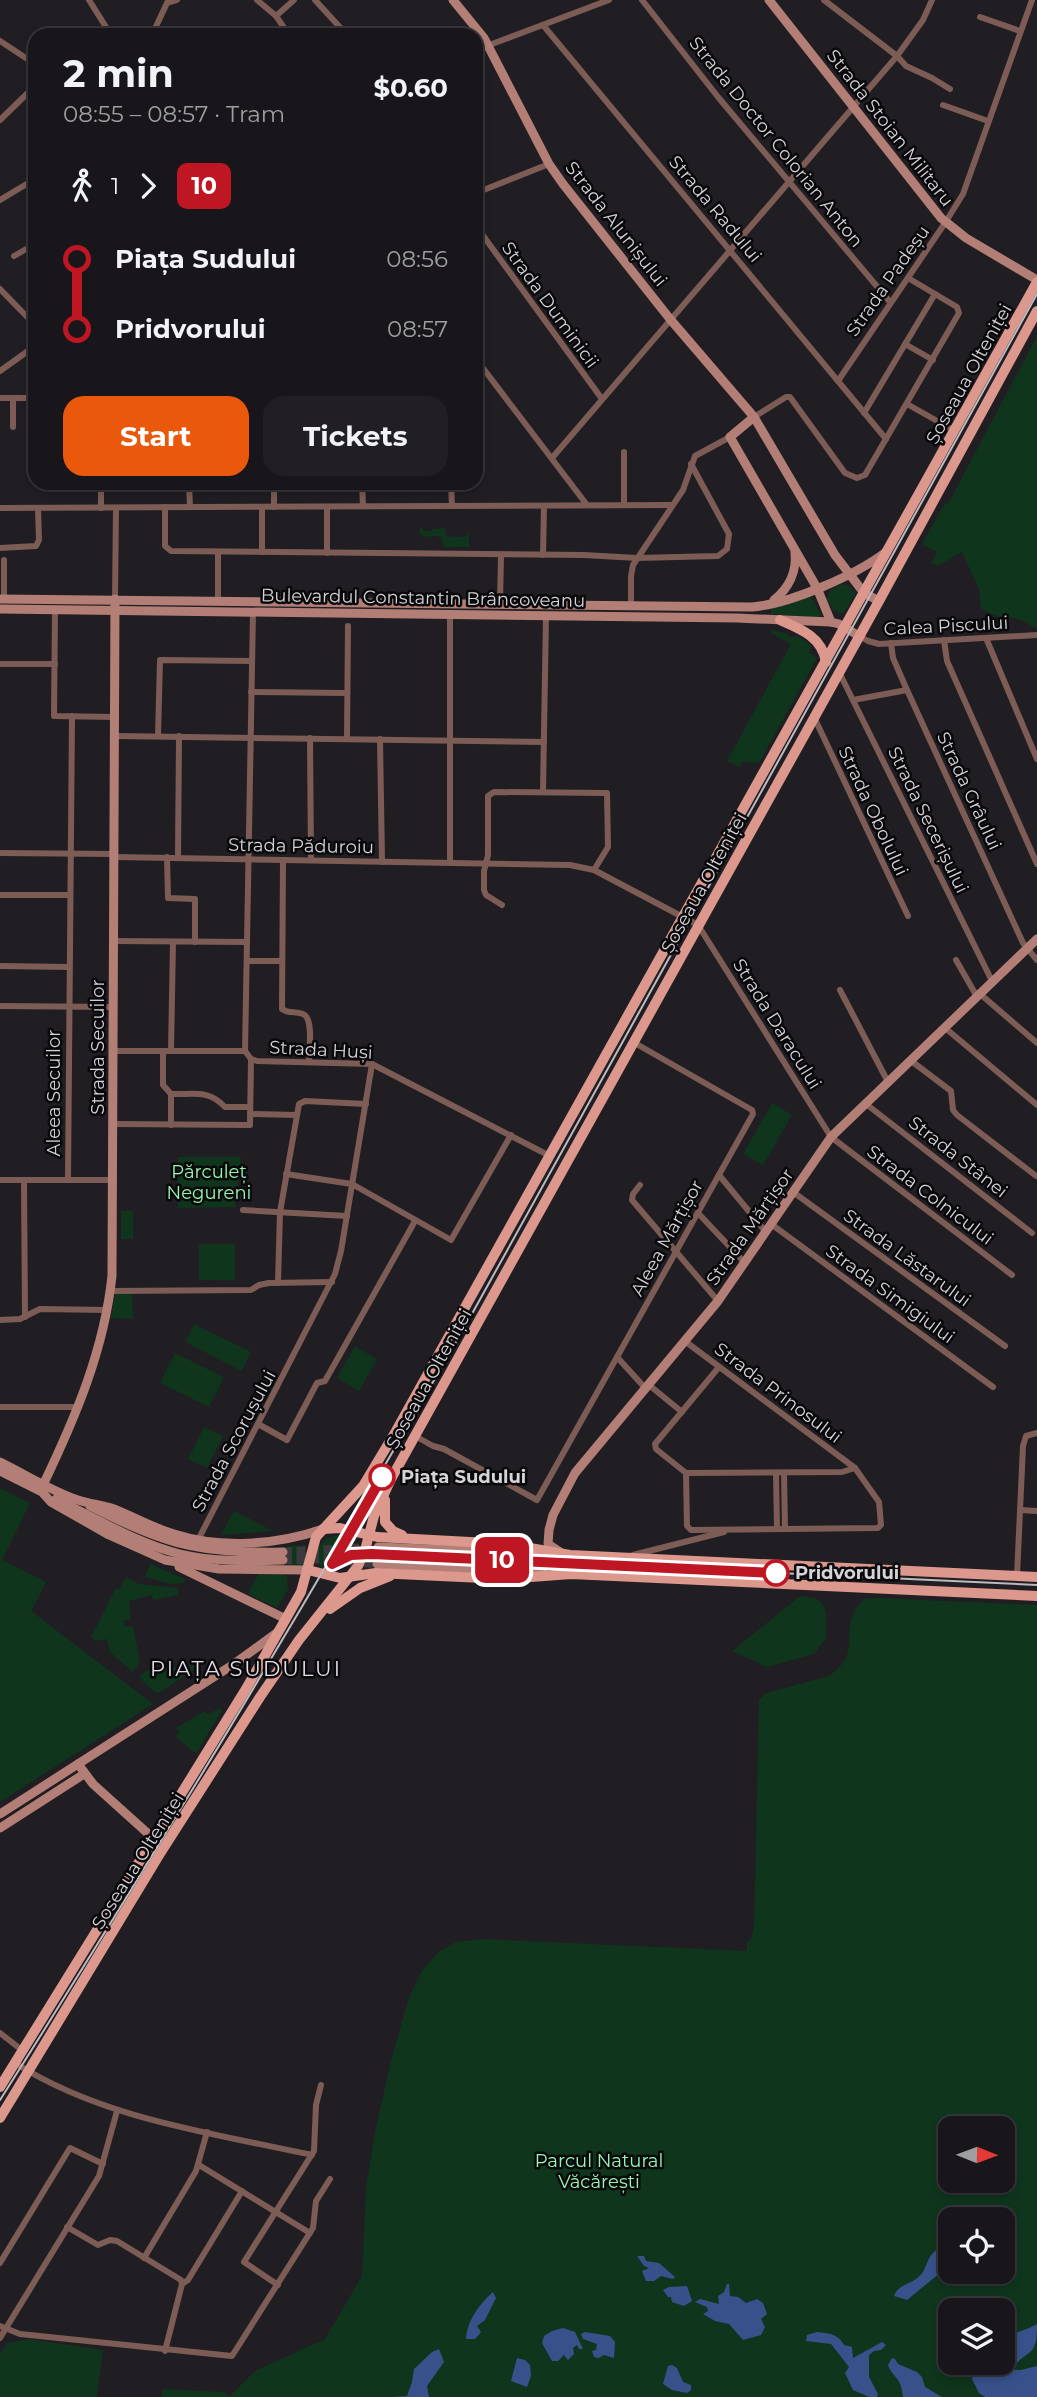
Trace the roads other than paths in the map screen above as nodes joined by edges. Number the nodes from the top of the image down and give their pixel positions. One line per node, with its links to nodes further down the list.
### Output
1 (89, 0): 17 (street)
2 (177, 0): 13 (street)
3 (257, 0): 14 (street)
4 (294, 0): 14 (street)
5 (315, 0): 20 (street)
6 (453, 0): 21 (main road, Strada Alunișului)
7 (609, 0): 16 (street)
8 (642, 0): 36 (street, Strada Doctor Colorian Anton)
9 (769, 0): 32 (main road, Strada Stoian Militaru)
10 (824, 0): 27 (street)
11 (932, 0): 27 (street)
12 (1032, 0): 22 (street, Strada Padeșu)
13 (166, 1): 18 (street)
14 (276, 16): 19 (street)
15 (980, 17): 22 (street)
16 (543, 25): 25 (street); 43 (street, Strada Radului)
17 (107, 28)
18 (155, 28)
19 (284, 28)
20 (341, 28)
21 (475, 28)
22 (1020, 31): 34 (street, Strada Padeșu)
23 (483, 39): 25 (main road, Strada Alunișului)
24 (0, 41): 28 (street)
25 (488, 45): 26 (street); 35 (main road, Strada Alunișului)
26 (483, 47)
27 (897, 56): 29 (street); 32 (street)
28 (28, 59)
29 (950, 89)
30 (28, 93): 33 (street)
31 (943, 105): 34 (street)
32 (853, 109): 36 (street); 40 (main road, Strada Stoian Militaru)
33 (0, 120)
34 (988, 121): 40 (street, Strada Padeșu)
35 (549, 164): 38 (street); 52 (main road, Strada Alunișului)
36 (789, 181): 43 (street); 49 (street, Strada Doctor Colorian Anton)
37 (28, 183): 39 (street)
38 (483, 190)
39 (0, 200)
40 (946, 223): 45 (street, Strada Padeșu); 46 (main road, Strada Stoian Militaru)
41 (483, 236): 62 (street, Strada Duminicii)
42 (28, 248): 44 (street)
43 (731, 251): 52 (street); 58 (street, Strada Radului)
44 (14, 256)
45 (908, 278): 48 (street); 49 (street, Strada Padeșu)
46 (1037, 281): 67 (main road, Șoseaua Olteniței)
47 (0, 289): 51 (street)
48 (935, 294): 53 (street); 55 (street)
49 (890, 302): 58 (street, Strada Padeșu)
50 (1037, 310): 109 (main road, Șoseaua Olteniței)
51 (28, 318)
52 (670, 319): 62 (street); 65 (main road, Strada Alunișului)
53 (905, 344): 55 (street); 64 (street)
54 (28, 351): 57 (street)
55 (933, 360): 63 (street)
56 (483, 368): 71 (street)
57 (0, 370)
58 (838, 381): 64 (street, Strada Radului)
59 (0, 398): 60 (street)
60 (13, 398): 61 (street); 66 (street)
61 (28, 398)
62 (602, 399): 71 (street)
63 (906, 404): 67 (street); 69 (street)
64 (864, 413): 69 (street, Strada Radului)
65 (754, 417): 68 (main road); 69 (street); 103 (main road, Strada Alunișului)
66 (13, 427)
67 (955, 431): 95 (main road, Șoseaua Olteniței)
68 (730, 438): 72 (street); 94 (main road)
69 (886, 439)
70 (624, 452): 79 (street)
71 (552, 458): 78 (street)
72 (691, 464): 80 (street); 101 (street)
73 (101, 490): 91 (street)
74 (189, 490): 85 (street)
75 (274, 490): 87 (street)
76 (362, 490): 81 (street)
77 (451, 490): 82 (street)
78 (587, 505): 79 (street); 83 (street)
79 (624, 505): 80 (street)
80 (672, 505): 101 (street)
81 (362, 506): 82 (street); 88 (street)
82 (452, 506): 83 (street)
83 (544, 506): 100 (street)
84 (165, 507): 85 (street); 92 (street); 96 (street)
85 (190, 507): 86 (street)
86 (262, 507): 87 (street); 97 (street)
87 (274, 507): 88 (street)
88 (327, 507): 98 (street)
89 (0, 508): 90 (street)
90 (38, 508): 91 (street); 93 (street)
91 (101, 508): 92 (street)
92 (116, 508): 107 (street)
93 (0, 548)
94 (795, 550): 104 (main road); 111 (main road)
95 (887, 551): 103 (main road, Bulevardul Constantin Brâncoveanu); 105 (main road, Șoseaua Olteniței)
96 (218, 552): 97 (street); 108 (street)
97 (262, 552): 98 (street)
98 (327, 553): 99 (street)
99 (501, 555): 100 (street); 110 (street)
100 (543, 555): 101 (street)
101 (637, 558): 112 (street)
102 (4, 560): 106 (street)
103 (849, 574): 104 (main road, Bulevardul Constantin Brâncoveanu); 105 (main road, Strada Alunișului)
104 (817, 588): 111 (main road, Bulevardul Constantin Brâncoveanu); 120 (main road)
105 (864, 593): 109 (main road, Strada Alunișului); 122 (main road, Șoseaua Olteniței)
106 (2, 599): 107 (main road, Bulevardul Constantin Brâncoveanu)
107 (115, 599): 108 (main road, Bulevardul Constantin Brâncoveanu); 115 (main road, Strada Secuilor)
108 (218, 600): 110 (main road, Bulevardul Constantin Brâncoveanu)
109 (879, 601): 124 (main road, Șoseaua Olteniței)
110 (500, 604): 112 (main road, Bulevardul Constantin Brâncoveanu)
111 (766, 605): 112 (main road, Bulevardul Constantin Brâncoveanu)
112 (631, 606)
113 (0, 609): 114 (main road, Bulevardul Constantin Brâncoveanu)
114 (55, 610): 115 (main road, Bulevardul Constantin Brâncoveanu); 131 (street)
115 (115, 611): 116 (main road, Bulevardul Constantin Brâncoveanu); 138 (main road, Strada Secuilor)
116 (253, 612): 117 (main road, Bulevardul Constantin Brâncoveanu); 128 (street)
117 (450, 614): 118 (main road, Bulevardul Constantin Brâncoveanu); 147 (street)
118 (547, 615): 119 (main road, Bulevardul Constantin Brâncoveanu); 148 (street)
119 (780, 620): 120 (main road, Bulevardul Constantin Brâncoveanu); 129 (main road)
120 (831, 622): 122 (main road, Bulevardul Constantin Brâncoveanu)
121 (348, 626): 135 (street)
122 (845, 627): 124 (main road); 129 (main road, Șoseaua Olteniței)
123 (1037, 635): 125 (street, Calea Piscului)
124 (859, 636): 127 (street, Calea Piscului); 132 (main road, Șoseaua Olteniței)
125 (986, 638): 126 (street, Calea Piscului); 149 (street)
126 (944, 640): 127 (street, Calea Piscului); 162 (street)
127 (891, 643): 133 (street, Strada Grâului)
128 (252, 661): 134 (street); 141 (street)
129 (825, 662): 168 (main road, Șoseaua Olteniței)
130 (0, 664): 131 (street)
131 (55, 664): 137 (street)
132 (839, 672): 136 (street, Strada Secerișului); 139 (main road, Șoseaua Olteniței)
133 (907, 690): 136 (street); 175 (street, Strada Grâului)
134 (251, 692): 135 (street); 143 (street)
135 (347, 693): 145 (street)
136 (853, 700): 182 (street, Strada Secerișului)
137 (72, 716): 138 (street); 152 (street, Aleea Secuilor)
138 (115, 717): 140 (main road, Strada Secuilor)
139 (814, 717): 167 (street, Strada Obolului); 169 (main road, Șoseaua Olteniței)
140 (115, 736): 141 (street); 153 (main road, Strada Secuilor)
141 (158, 736): 142 (street)
142 (179, 736): 143 (street); 155 (street)
143 (251, 737): 144 (street); 156 (street)
144 (310, 738): 145 (street); 158 (street)
145 (347, 738): 146 (street)
146 (380, 739): 147 (street); 159 (street)
147 (450, 740): 148 (street); 160 (street)
148 (544, 742): 150 (street)
149 (1037, 759)
150 (543, 792): 161 (street); 163 (street)
151 (0, 853): 152 (street, Strada Păduroiu)
152 (70, 854): 153 (street, Strada Păduroiu); 165 (street, Aleea Secuilor)
153 (115, 855): 154 (street, Strada Păduroiu); 171 (main road, Strada Secuilor)
154 (167, 858): 155 (street, Strada Păduroiu); 173 (street)
155 (178, 858): 156 (street, Strada Păduroiu)
156 (248, 859): 157 (street, Strada Păduroiu); 174 (street)
157 (283, 860): 158 (street, Strada Păduroiu); 179 (street)
158 (312, 860): 159 (street, Strada Păduroiu)
159 (382, 862): 160 (street, Strada Păduroiu)
160 (450, 862): 161 (street, Strada Păduroiu)
161 (486, 863): 163 (street, Strada Păduroiu); 166 (street)
162 (1037, 864)
163 (594, 870): 168 (street, Strada Păduroiu)
164 (0, 895): 165 (street)
165 (69, 895): 181 (street, Aleea Secuilor)
166 (502, 905)
167 (908, 916)
168 (683, 918): 169 (street, Strada Păduroiu); 210 (main road, Șoseaua Olteniței)
169 (698, 925): 189 (main road, Șoseaua Olteniței); 209 (street, Strada Daracului)
170 (1037, 939): 175 (main road, Strada Mărțișor)
171 (114, 941): 172 (street); 187 (main road, Strada Secuilor)
172 (173, 942): 173 (street); 193 (street)
173 (195, 942): 174 (street)
174 (247, 942): 178 (street)
175 (1026, 949): 177 (street); 182 (main road, Strada Mărțișor)
176 (956, 960): 184 (street)
177 (1037, 960)
178 (247, 961): 179 (street); 194 (street)
179 (282, 961): 197 (street)
180 (0, 966): 181 (street)
181 (69, 967): 186 (street, Aleea Secuilor)
182 (992, 981): 184 (main road, Strada Mărțișor)
183 (840, 990): 199 (street)
184 (978, 994): 188 (main road, Strada Mărțișor); 190 (street)
185 (0, 1006): 186 (street)
186 (69, 1007): 187 (street); 216 (street, Aleea Secuilor)
187 (114, 1007): 191 (main road, Strada Secuilor)
188 (944, 1027): 196 (main road, Strada Mărțișor); 203 (street)
189 (634, 1042): 212 (street, Aleea Mărțișor); 249 (main road, Șoseaua Olteniței)
190 (1037, 1043)
191 (114, 1051): 192 (street, Strada Huși); 206 (main road, Strada Secuilor)
192 (163, 1051): 193 (street, Strada Huși); 200 (street)
193 (171, 1051): 194 (street, Strada Huși)
194 (245, 1051): 195 (street, Strada Huși)
195 (251, 1059): 197 (street, Strada Huși); 204 (street)
196 (910, 1060): 199 (main road, Strada Mărțișor); 213 (street)
197 (309, 1062): 198 (street, Strada Huși)
198 (372, 1064): 201 (street, Strada Scorușului); 208 (street, Strada Huși)
199 (888, 1082): 202 (main road, Strada Mărțișor)
200 (171, 1094): 204 (street); 207 (street)
201 (366, 1104): 205 (street); 218 (street, Strada Scorușului)
202 (866, 1104): 209 (main road, Strada Mărțișor); 227 (street, Strada Stânei)
203 (1037, 1105)
204 (250, 1111): 205 (street); 207 (street)
205 (296, 1115): 211 (street)
206 (114, 1125): 207 (street); 217 (main road, Strada Secuilor)
207 (172, 1125)
208 (511, 1136): 210 (street, Strada Huși); 225 (street)
209 (831, 1137): 220 (main road, Strada Mărțișor); 230 (street, Strada Colnicului)
210 (550, 1156): 260 (main road, Șoseaua Olteniței)
211 (286, 1174): 218 (street); 222 (street)
212 (719, 1175): 223 (street, Aleea Mărțișor); 226 (street, Strada Simigiului)
213 (1035, 1176)
214 (0, 1180): 215 (street)
215 (24, 1180): 216 (street); 236 (street)
216 (68, 1180): 217 (street)
217 (114, 1180): 233 (main road, Strada Secuilor)
218 (352, 1184): 224 (street, Strada Scorușului); 225 (street)
219 (640, 1185): 228 (street)
220 (793, 1192): 226 (main road, Strada Mărțișor); 239 (street, Strada Lăstarului)
221 (243, 1210): 222 (street)
222 (280, 1212): 224 (street); 232 (street)
223 (698, 1213): 228 (street, Aleea Mărțișor); 229 (street)
224 (347, 1216): 231 (street, Strada Scorușului)
225 (415, 1221): 247 (street)
226 (769, 1228): 229 (main road, Strada Mărțișor); 243 (street, Strada Simigiului)
227 (1032, 1233)
228 (675, 1253): 234 (street); 240 (street, Aleea Mărțișor)
229 (745, 1263): 234 (main road, Strada Mărțișor)
230 (1012, 1275)
231 (332, 1282): 232 (street); 247 (street, Strada Scorușului)
232 (278, 1283): 233 (street)
233 (110, 1291): 235 (main road, Strada Secuilor)
234 (718, 1301): 238 (main road, Strada Mărțișor)
235 (108, 1310): 236 (street); 244 (main road, Strada Secuilor)
236 (25, 1317): 237 (street)
237 (0, 1320)
238 (686, 1342): 241 (street, Strada Prinosului); 242 (main road, Strada Mărțișor)
239 (1005, 1346)
240 (617, 1357): 242 (street); 249 (street, Aleea Mărțișor)
241 (719, 1367): 246 (street); 251 (street, Strada Prinosului)
242 (648, 1387): 246 (street); 264 (main road, Strada Mărțișor)
243 (993, 1387)
244 (79, 1406): 245 (street); 256 (main road, Strada Secuilor)
245 (0, 1407)
246 (682, 1412): 254 (street)
247 (258, 1424): 265 (street, Strada Scorușului)
248 (1037, 1433): 258 (street)
249 (415, 1436): 255 (main road, Șoseaua Olteniței)
250 (0, 1462): 256 (main road)
251 (855, 1468): 253 (street); 261 (street, Strada Prinosului)
252 (0, 1471): 256 (main road)
253 (780, 1473): 254 (street); 261 (street)
254 (686, 1474): 262 (street)
255 (391, 1479): 263 (main road, Șoseaua Olteniței); 266 (main road)
256 (43, 1488): 257 (main road); 257 (main road); 271 (main road)
257 (77, 1499): 265 (main road)
258 (1020, 1510): 259 (street); 277 (street)
259 (1037, 1511)
260 (323, 1529): 263 (main road); 265 (main road); 274 (main road, Șoseaua Olteniței)
261 (781, 1529): 262 (street)
262 (736, 1530): 270 (street)
263 (368, 1535): 266 (main road); 278 (main road, Șoseaua Olteniței)
264 (548, 1536): 268 (main road); 269 (main road)
265 (198, 1540)
266 (439, 1540): 268 (main road)
267 (378, 1547): 269 (main road)
268 (531, 1548): 269 (main road)
269 (570, 1555): 270 (main road)
270 (628, 1558): 273 (main road)
271 (165, 1560): 274 (main road); 283 (main road)
272 (377, 1564): 276 (main road)
273 (841, 1567): 277 (main road); 280 (main road)
274 (308, 1570): 278 (main road); 283 (main road, Șoseaua Olteniței)
275 (397, 1574): 276 (main road); 278 (main road); 282 (main road)
276 (570, 1574): 280 (main road)
277 (1017, 1576): 279 (main road)
278 (350, 1577): 282 (main road, Șoseaua Olteniței)
279 (1037, 1577)
280 (840, 1587): 281 (main road)
281 (1037, 1596)
282 (318, 1617): 290 (main road, Șoseaua Olteniței)
283 (286, 1619): 284 (main road, Șoseaua Olteniței)
284 (279, 1631): 285 (main road); 289 (main road, Șoseaua Olteniței)
285 (78, 1764): 286 (main road); 287 (main road)
286 (84, 1774): 288 (main road); 289 (main road)
287 (0, 1814)
288 (0, 1828)
289 (154, 1839): 290 (main road); 292 (main road, Șoseaua Olteniței)
290 (165, 1846): 294 (main road, Șoseaua Olteniței)
291 (0, 2033): 292 (street)
292 (23, 2051): 293 (main road, Șoseaua Olteniței)
293 (15, 2063): 294 (street); 296 (main road, Șoseaua Olteniței)
294 (28, 2071): 297 (street); 298 (main road, Șoseaua Olteniței)
295 (321, 2085): 300 (street)
296 (0, 2087)
297 (117, 2110): 299 (street); 301 (street)
298 (0, 2118)
299 (207, 2132): 300 (street); 302 (street)
300 (312, 2155): 305 (street)
301 (103, 2164): 306 (street); 309 (street)
302 (199, 2165): 304 (street); 308 (street)
303 (330, 2179): 307 (street)
304 (242, 2191): 305 (street); 310 (street)
305 (275, 2212): 307 (street); 311 (street)
306 (67, 2227): 308 (street); 312 (street)
307 (310, 2233): 311 (street)
308 (144, 2258): 310 (street)
309 (0, 2263)
310 (182, 2284): 314 (street)
311 (278, 2285): 314 (street)
312 (3, 2327): 313 (street); 314 (street)
313 (0, 2338)
314 (165, 2351)

